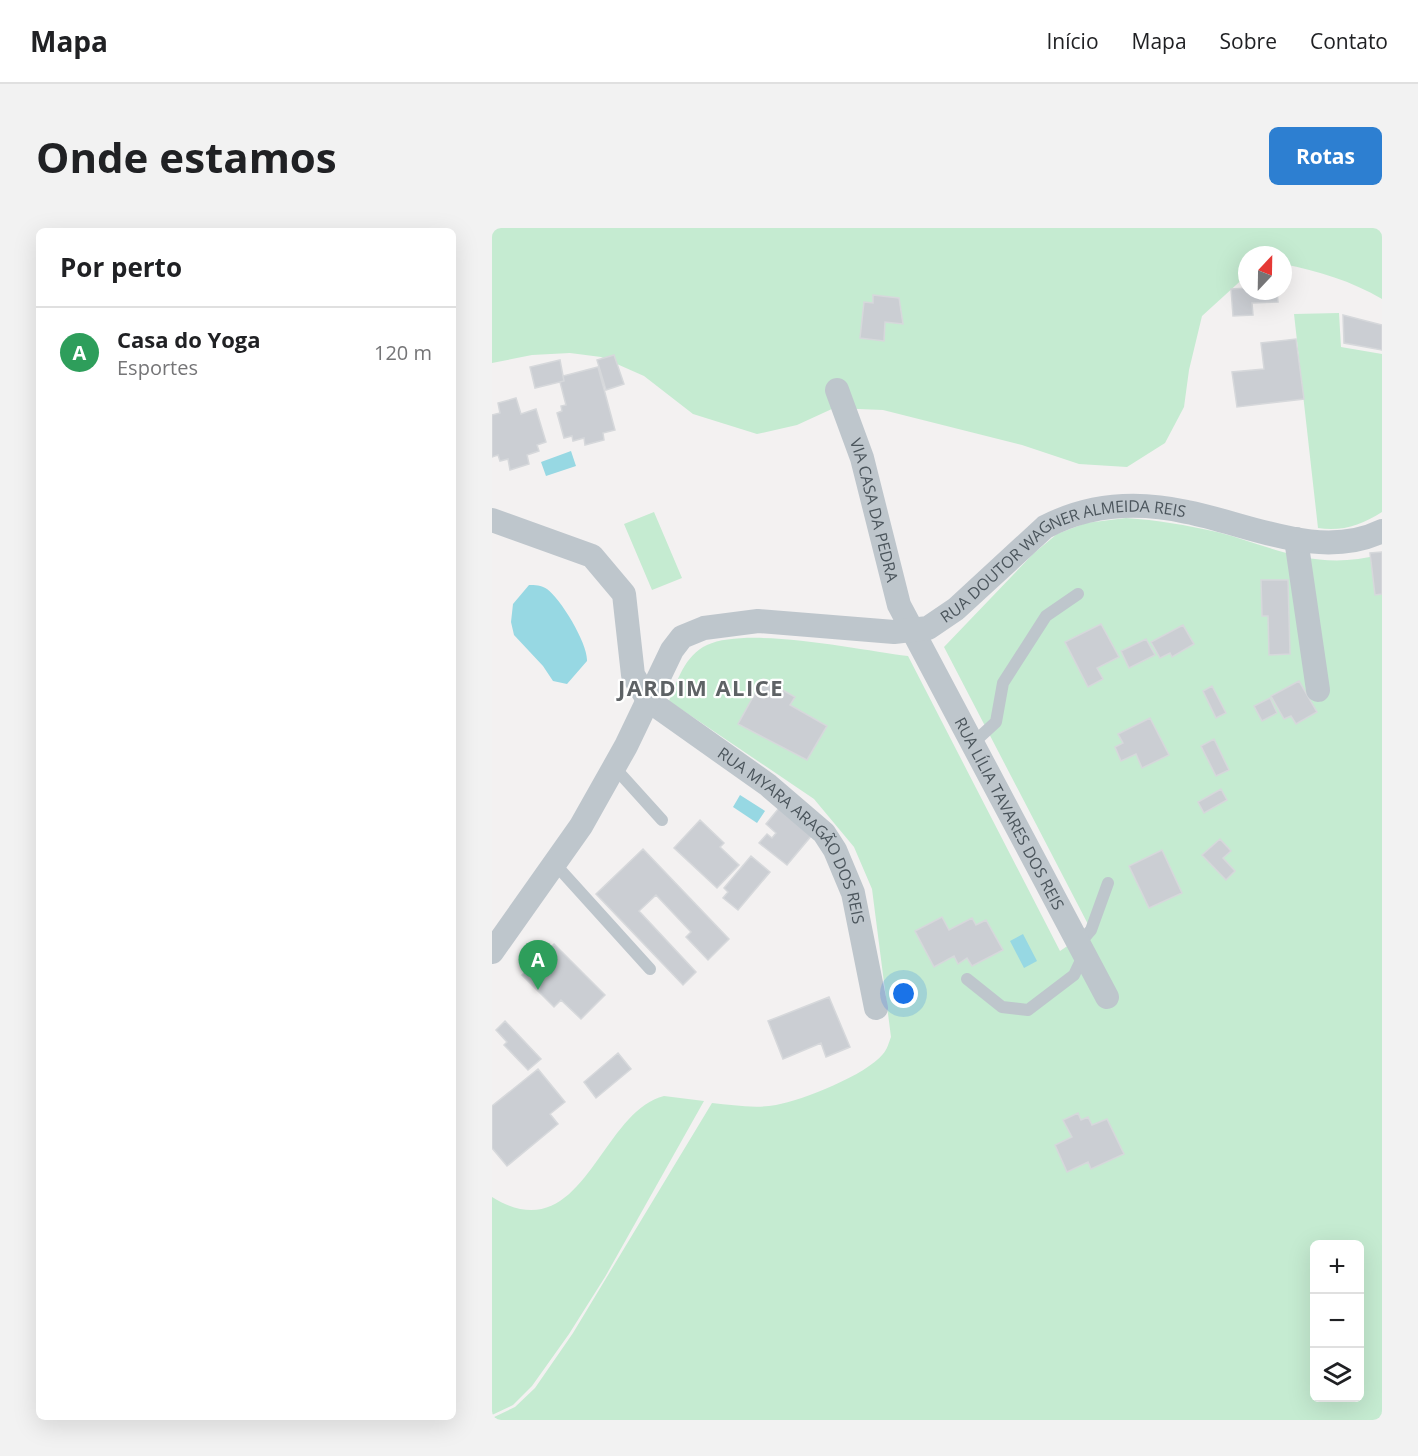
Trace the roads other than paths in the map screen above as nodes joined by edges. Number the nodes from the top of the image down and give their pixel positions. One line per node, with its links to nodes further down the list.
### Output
1 (837, 390): 6 (street, VIA CASA DA PEDRA)
2 (492, 520): 8 (street)
3 (1382, 531): 4 (street, RUA DOUTOR WAGNER ALMEIDA REIS)
4 (1296, 539): 6 (street, RUA DOUTOR WAGNER ALMEIDA REIS); 7 (street)
5 (1078, 594): 9 (lane)
6 (910, 631): 8 (street, RUA DOUTOR WAGNER ALMEIDA REIS); 9 (street, RUA LÍLIA TAVARES DOS REIS)
7 (1318, 690)
8 (648, 700): 10 (street, RUA DOUTOR WAGNER ALMEIDA REIS); 19 (street, RUA MYARA ARAGÃO DOS REIS)
9 (971, 745): 14 (street, RUA LÍLIA TAVARES DOS REIS)
10 (615, 768): 11 (lane); 12 (street, RUA DOUTOR WAGNER ALMEIDA REIS)
11 (662, 820)
12 (555, 864): 15 (street, RUA DOUTOR WAGNER ALMEIDA REIS); 16 (lane)
13 (1108, 883): 14 (lane)
14 (1081, 949): 17 (lane); 18 (street, RUA LÍLIA TAVARES DOS REIS)
15 (492, 952)
16 (650, 969)
17 (967, 979)
18 (1107, 997)
19 (876, 1008)

